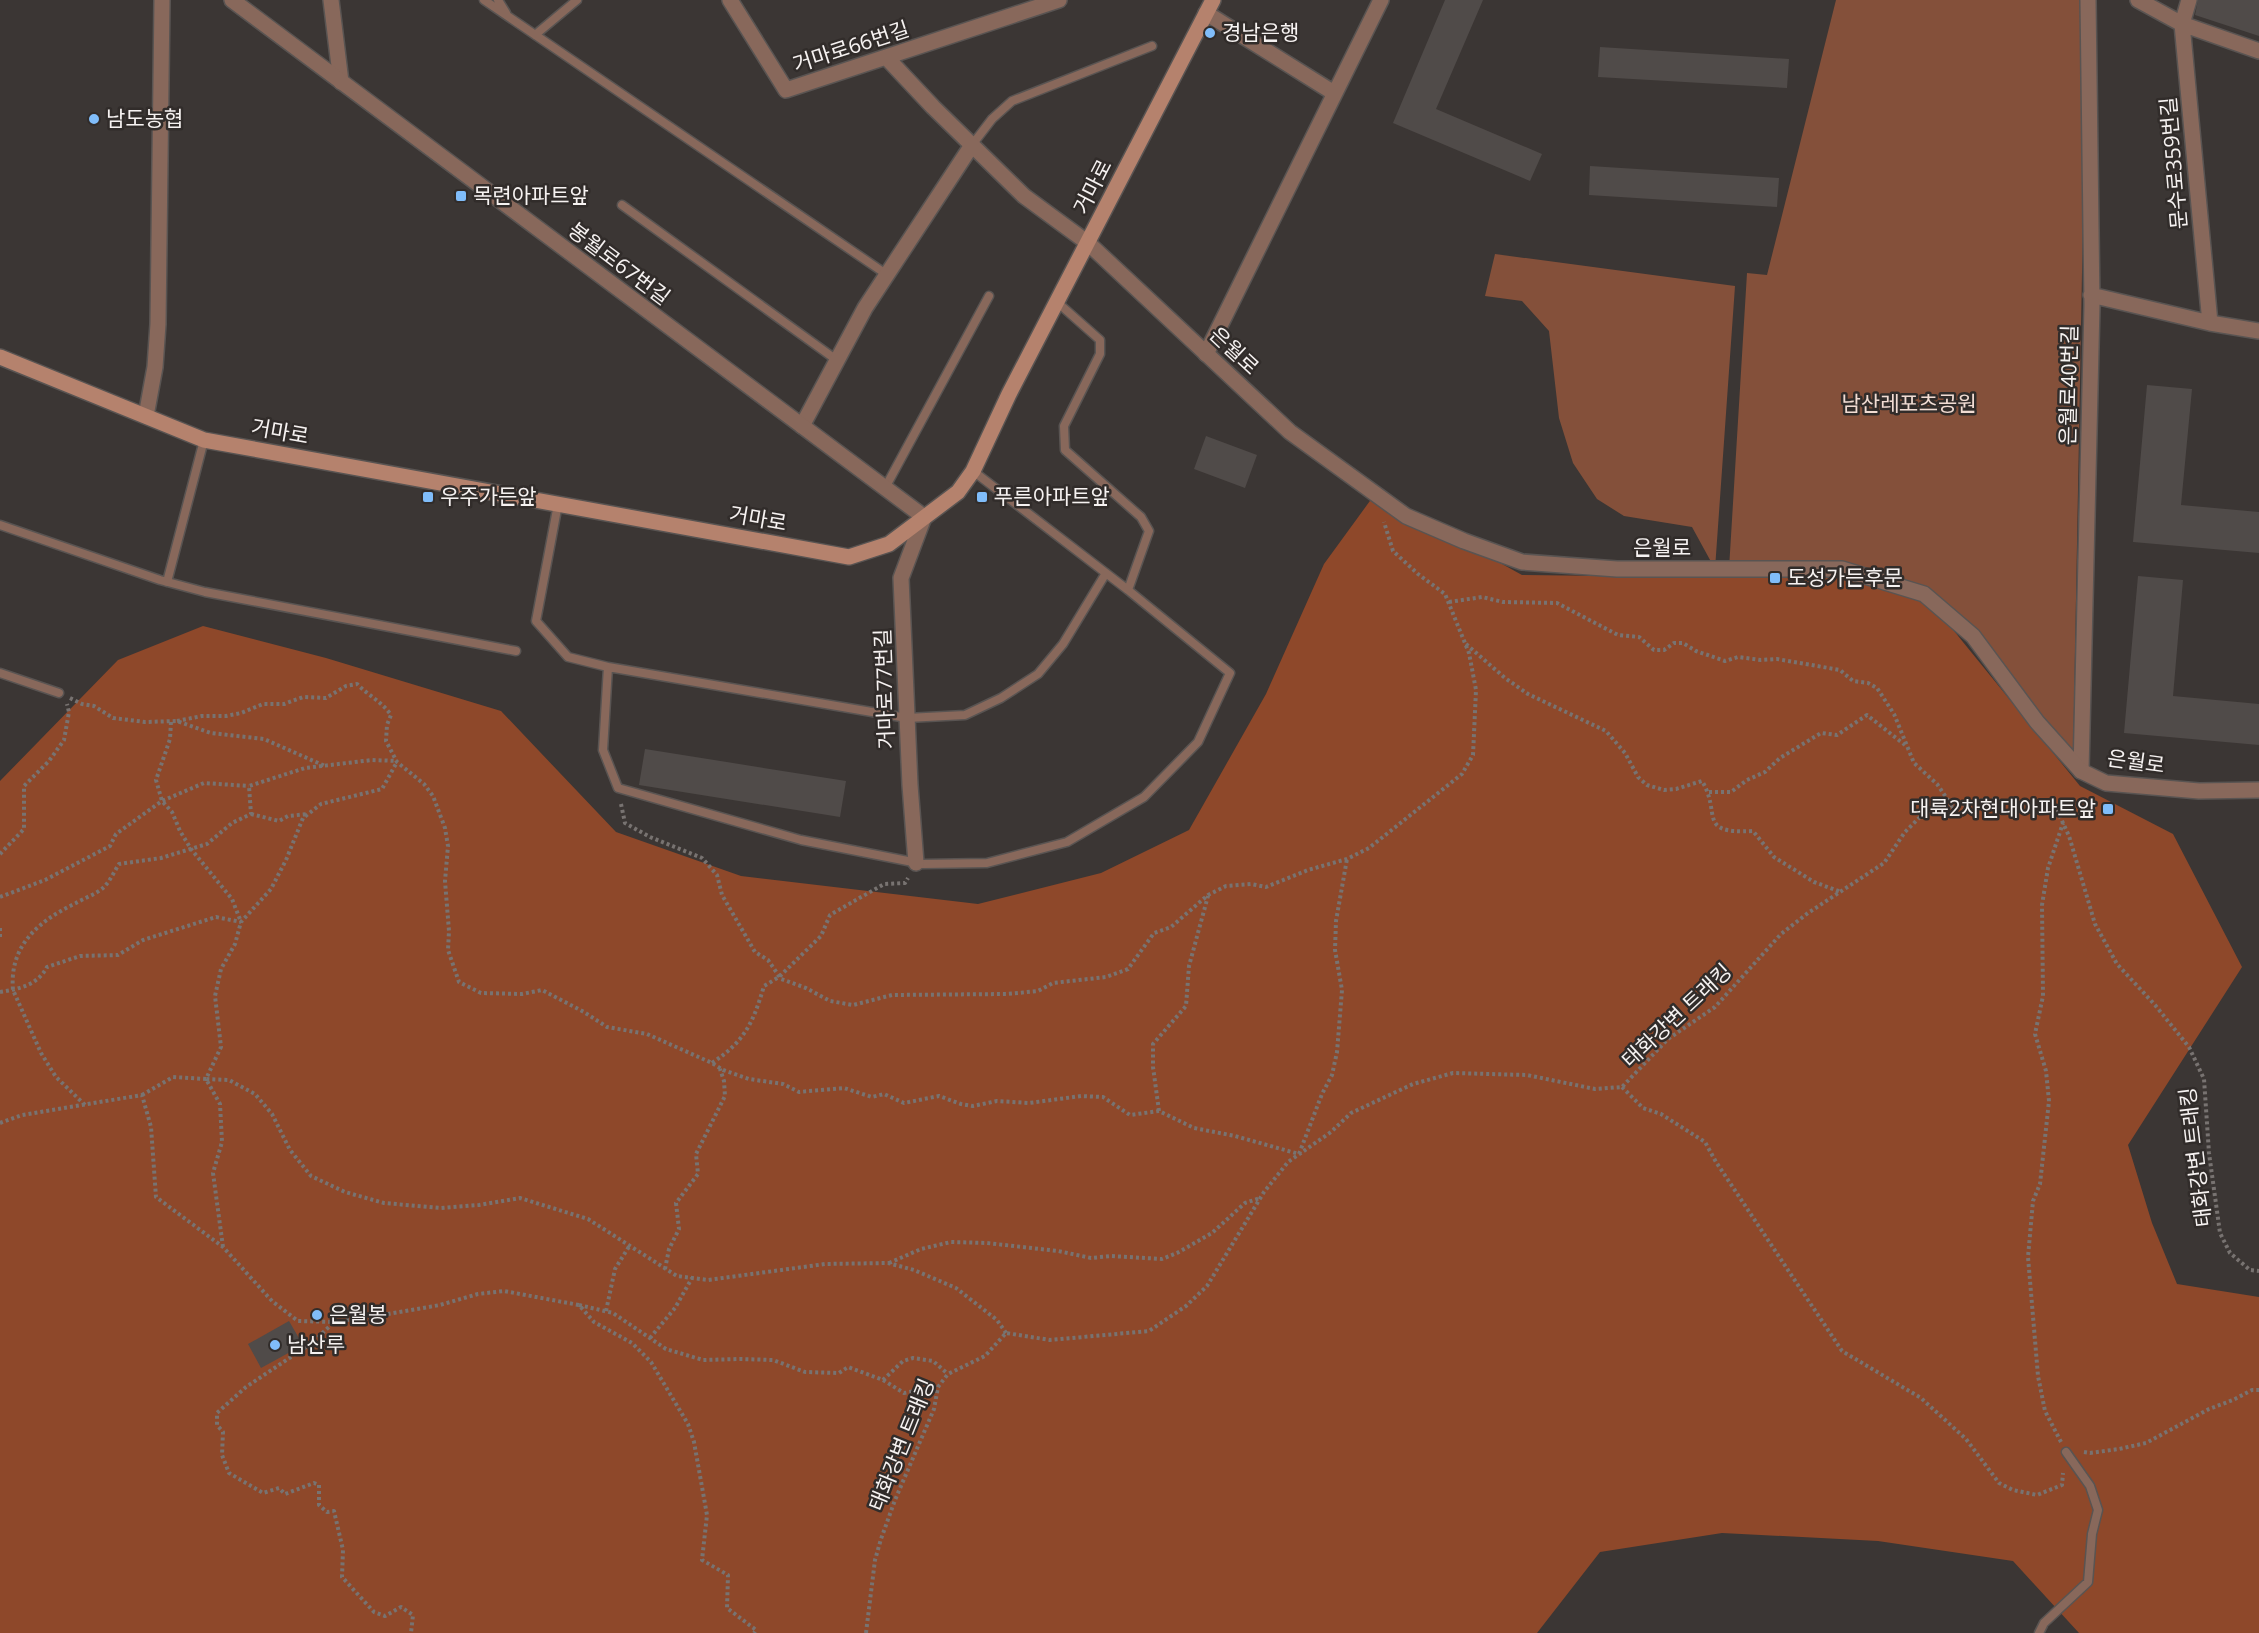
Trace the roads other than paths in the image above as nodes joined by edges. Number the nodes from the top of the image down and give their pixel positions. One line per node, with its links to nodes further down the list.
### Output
1 (162, 0): 34 (street)
2 (232, 0): 20 (street, 봉월로67번길)
3 (332, 0): 20 (street)
4 (484, 0): 14 (lane)
5 (498, 0): 14 (lane)
6 (577, 0): 16 (lane)
7 (730, 0): 19 (street, 거마로66번길)
8 (1059, 0): 19 (street, 거마로66번길)
9 (1381, 0): 21 (street)
10 (2088, 0): 26 (street, 은월로40번길)
11 (2138, 0): 15 (street)
12 (2188, 0): 15 (street, 문수로359번길)
13 (1210, 7): 21 (street); 24 (main road, 거마로)
14 (508, 16): 16 (lane)
15 (2182, 24): 18 (street); 29 (street, 문수로359번길)
16 (535, 35): 25 (lane)
17 (1152, 46): 22 (lane)
18 (2259, 51)
19 (886, 57): 22 (street, 은월로)
20 (340, 82): 35 (street, 봉월로67번길)
21 (1334, 93): 31 (street)
22 (972, 145): 24 (street, 은월로); 25 (street)
23 (622, 205): 33 (lane)
24 (1088, 243): 28 (main road, 거마로); 31 (street, 은월로)
25 (886, 274): 33 (street)
26 (2091, 295): 29 (street); 50 (street, 은월로40번길)
27 (989, 296): 38 (lane)
28 (1057, 302): 37 (main road, 거마로); 44 (lane)
29 (2210, 323): 30 (street)
30 (2259, 331)
31 (1206, 354): 50 (street, 은월로)
32 (0, 357): 34 (main road, 거마로)
33 (838, 361): 35 (street)
34 (146, 416): 36 (main road, 거마로)
35 (802, 426): 38 (street, 봉월로67번길)
36 (204, 440): 39 (main road, 거마로); 43 (lane)
37 (973, 471): 40 (main road, 거마로); 42 (lane)
38 (885, 488): 40 (street, 봉월로67번길)
39 (558, 504): 40 (main road, 거마로); 46 (lane)
40 (924, 517): 49 (street, 거마로77번길)
41 (0, 525): 43 (lane)
42 (1106, 573): 44 (lane); 49 (lane)
43 (167, 582): 45 (lane)
44 (1128, 590): 52 (lane)
45 (516, 651)
46 (609, 667): 49 (lane); 52 (lane)
47 (0, 673): 48 (lane)
48 (59, 693)
49 (907, 718): 52 (street, 거마로77번길)
50 (2081, 771): 51 (street, 은월로)
51 (2259, 790)
52 (916, 863)
53 (2066, 1452): 54 (lane)
54 (2039, 1633)

